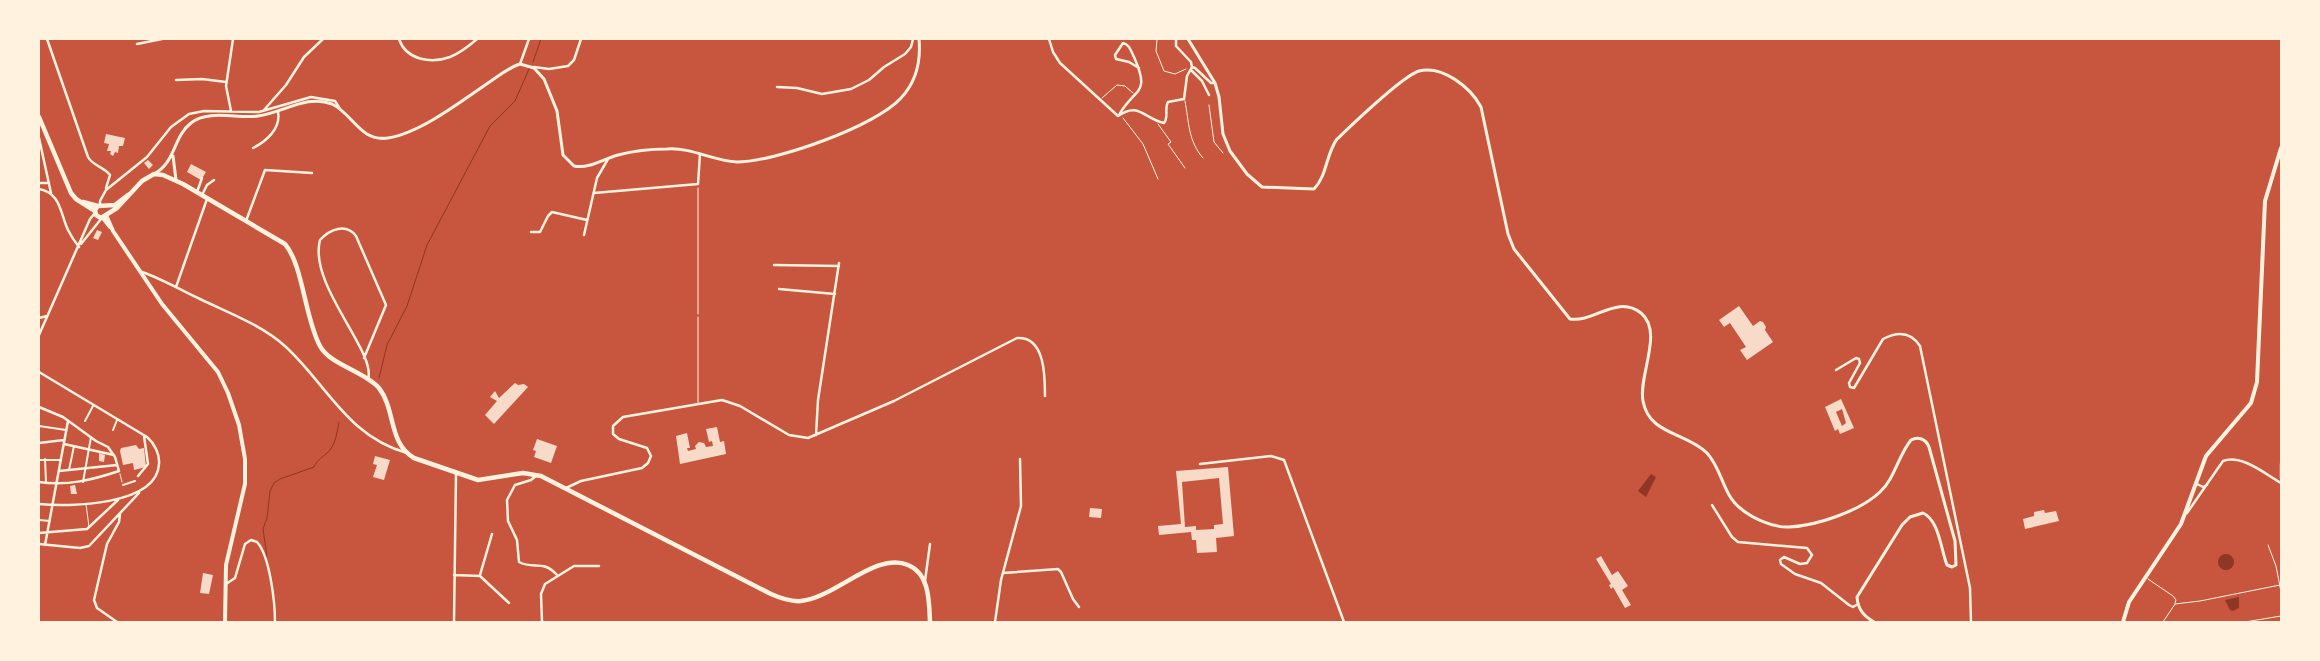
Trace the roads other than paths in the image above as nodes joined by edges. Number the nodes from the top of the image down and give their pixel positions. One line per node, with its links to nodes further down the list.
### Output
1 (47, 39): 44 (street)
2 (162, 39): 14 (street)
3 (233, 39): 20 (street)
4 (323, 39): 25 (street)
5 (399, 39): 6 (street)
6 (477, 39)
7 (529, 39): 15 (street)
8 (581, 39): 16 (street)
9 (913, 39): 22 (street)
10 (919, 39): 33 (street)
11 (1049, 39): 28 (street)
12 (1176, 39): 18 (street)
13 (1188, 39): 21 (street)
14 (137, 44)
15 (520, 64): 16 (street); 24 (street)
16 (532, 66): 35 (street)
17 (1138, 68): 17 (street); 28 (street)
18 (1191, 68): 21 (street); 23 (street); 28 (street)
19 (176, 80): 20 (street)
20 (226, 82): 26 (street)
21 (1215, 83): 132 (street)
22 (777, 87)
23 (1209, 94)
24 (340, 109): 25 (street); 27 (street)
25 (263, 111): 26 (street)
26 (231, 112): 44 (street)
27 (278, 112): 31 (street); 34 (street)
28 (1119, 116)
29 (39, 119): 49 (main road)
30 (39, 138): 42 (street)
31 (253, 148)
32 (2281, 148): 104 (main road)
33 (700, 154): 35 (street); 45 (street)
34 (173, 155): 37 (street); 39 (street)
35 (609, 158): 45 (street)
36 (312, 173): 55 (street)
37 (154, 174): 39 (main road); 48 (main road)
38 (202, 178): 47 (street)
39 (176, 180): 47 (main road)
40 (214, 180): 47 (street)
41 (39, 183): 42 (street)
42 (49, 183): 46 (street)
43 (39, 189): 46 (street)
44 (106, 191): 51 (street)
45 (594, 193): 54 (street)
46 (51, 194): 58 (street)
47 (200, 194): 50 (main road)
48 (128, 195): 51 (main road); 53 (main road)
49 (73, 196): 51 (main road); 52 (main road)
50 (208, 198): 55 (main road); 61 (street)
51 (100, 206): 52 (main road); 53 (main road)
52 (95, 212): 53 (main road); 58 (street)
53 (104, 216): 58 (street); 60 (main road)
54 (587, 220): 56 (street); 57 (street)
55 (246, 221): 71 (main road)
56 (531, 232)
57 (584, 235)
58 (79, 247): 64 (street)
59 (774, 265): 63 (street)
60 (140, 271): 61 (street); 140 (main road)
61 (176, 287): 89 (street)
62 (779, 289): 63 (street)
63 (835, 294): 83 (street)
64 (47, 316): 66 (street); 67 (street)
65 (698, 317): 73 (lane)
66 (39, 318)
67 (39, 335)
68 (364, 358): 68 (street); 71 (street)
69 (1836, 370): 133 (street)
70 (39, 372): 74 (street)
71 (368, 379): 89 (main road)
72 (1045, 396): 83 (street)
73 (698, 404): 83 (street); 114 (street)
74 (93, 406): 77 (street); 78 (street)
75 (39, 408): 76 (street)
76 (68, 420): 80 (street); 84 (street)
77 (117, 420): 81 (street); 82 (street)
78 (85, 421)
79 (39, 426): 80 (street)
80 (66, 430): 85 (street)
81 (113, 430)
82 (144, 435): 103 (street); 115 (street)
83 (816, 435)
84 (91, 437): 88 (street); 90 (street)
85 (64, 442): 86 (street); 87 (street); 94 (street)
86 (39, 443)
87 (74, 446): 88 (street); 99 (street)
88 (89, 449): 90 (street); 98 (street)
89 (407, 454): 101 (main road)
90 (114, 455): 97 (street)
91 (1020, 459): 135 (street)
92 (39, 460): 93 (street)
93 (45, 460): 94 (street); 109 (street)
94 (61, 460): 100 (street)
95 (1200, 464): 151 (street)
96 (2281, 464): 105 (street)
97 (117, 465): 98 (street); 108 (street)
98 (85, 468): 99 (street); 108 (street)
99 (69, 470): 100 (street)
100 (59, 471): 112 (street)
101 (456, 474): 102 (main road); 136 (street)
102 (537, 475): 114 (main road); 137 (street)
103 (138, 476)
104 (2198, 477): 111 (street); 122 (main road)
105 (2281, 478)
106 (135, 481): 113 (street)
107 (39, 482): 109 (street)
108 (83, 482): 112 (street)
109 (46, 483): 112 (street)
110 (2281, 483): 111 (street)
111 (2208, 484): 122 (street)
112 (56, 485): 119 (street)
113 (123, 485)
114 (565, 488): 139 (main road)
115 (140, 491): 116 (street); 121 (street)
116 (120, 499): 117 (street); 125 (street)
117 (86, 503): 119 (street); 125 (lane)
118 (39, 504): 119 (street)
119 (53, 505): 124 (street)
120 (1712, 505): 142 (street)
121 (120, 514): 131 (street); 144 (street)
122 (2184, 517): 154 (main road)
123 (39, 520): 124 (street)
124 (50, 521): 126 (street)
125 (89, 528): 126 (street)
126 (48, 532): 127 (street); 131 (street)
127 (39, 533)
128 (492, 534): 138 (street)
129 (39, 544): 131 (street)
130 (930, 544): 139 (street)
131 (46, 545)
132 (1956, 562): 133 (street); 142 (street)
133 (1964, 562): 153 (street)
134 (599, 566): 137 (street)
135 (1003, 573): 143 (street); 150 (street)
136 (454, 575): 138 (street); 147 (street)
137 (557, 575): 148 (street)
138 (480, 576): 141 (street)
139 (925, 582): 149 (main road)
140 (225, 584): 145 (main road); 146 (street)
141 (509, 603)
142 (1858, 604): 152 (street)
143 (1079, 607)
144 (117, 622)
145 (225, 622)
146 (275, 622)
147 (454, 622)
148 (542, 622)
149 (930, 622)
150 (995, 622)
151 (1344, 622)
152 (1874, 622)
153 (1971, 622)
154 (2123, 622)

